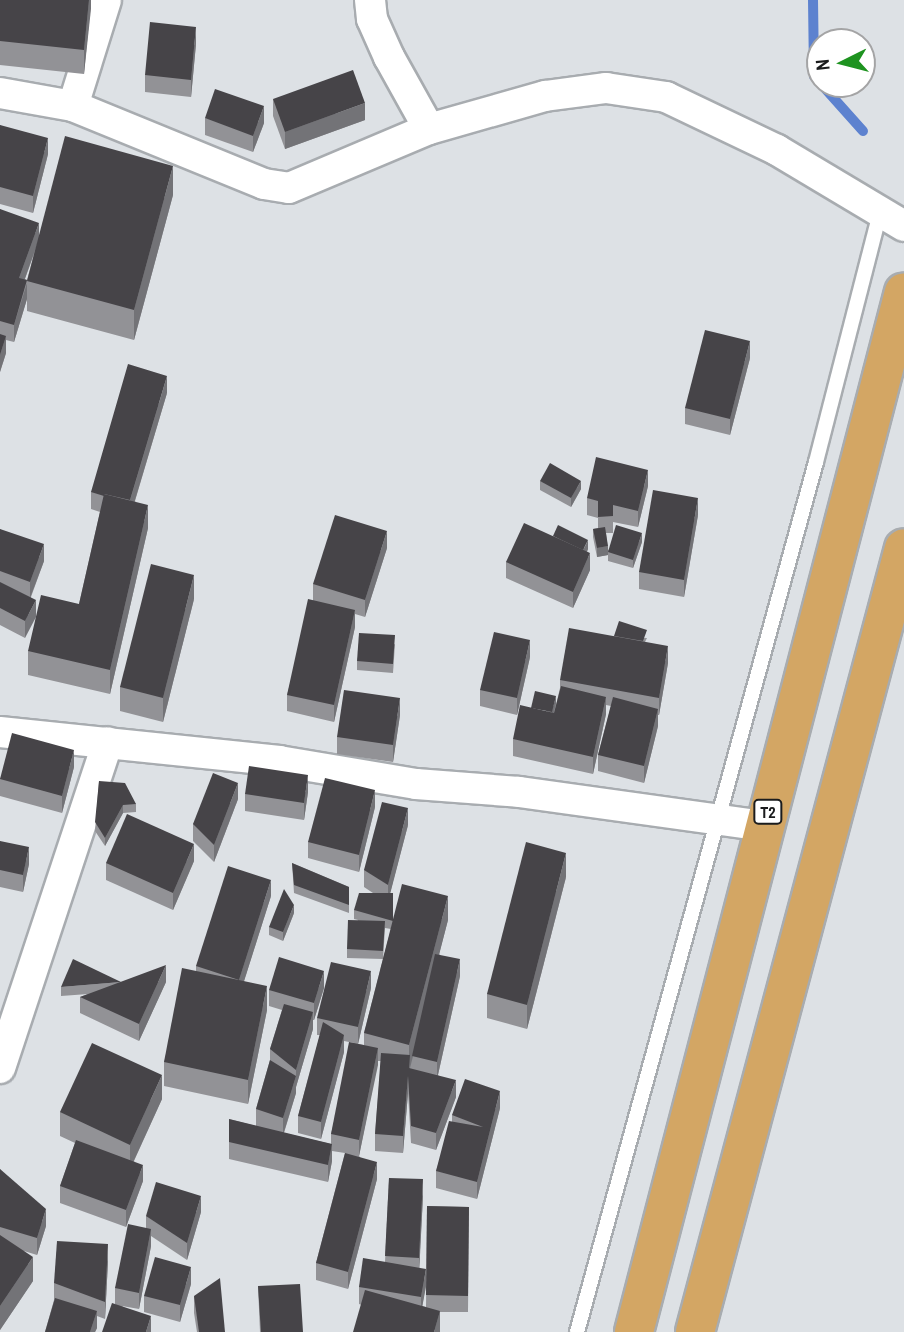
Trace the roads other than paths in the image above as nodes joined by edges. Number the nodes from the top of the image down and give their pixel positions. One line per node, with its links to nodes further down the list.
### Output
1 (106, 0): 4 (street)
2 (370, 0): 5 (street)
3 (0, 93): 4 (street)
4 (74, 106): 5 (street)
5 (429, 129): 6 (street)
6 (892, 219): 11 (lane)
7 (904, 292): 12 (highway, T2)
8 (904, 548): 15 (highway)
9 (0, 732): 10 (street)
10 (108, 743): 11 (street); 13 (street)
11 (717, 820): 12 (street); 16 (lane)
12 (765, 826): 14 (highway, T2)
13 (0, 1068)
14 (637, 1321): 15 (highway)
15 (695, 1331)
16 (577, 1332)

